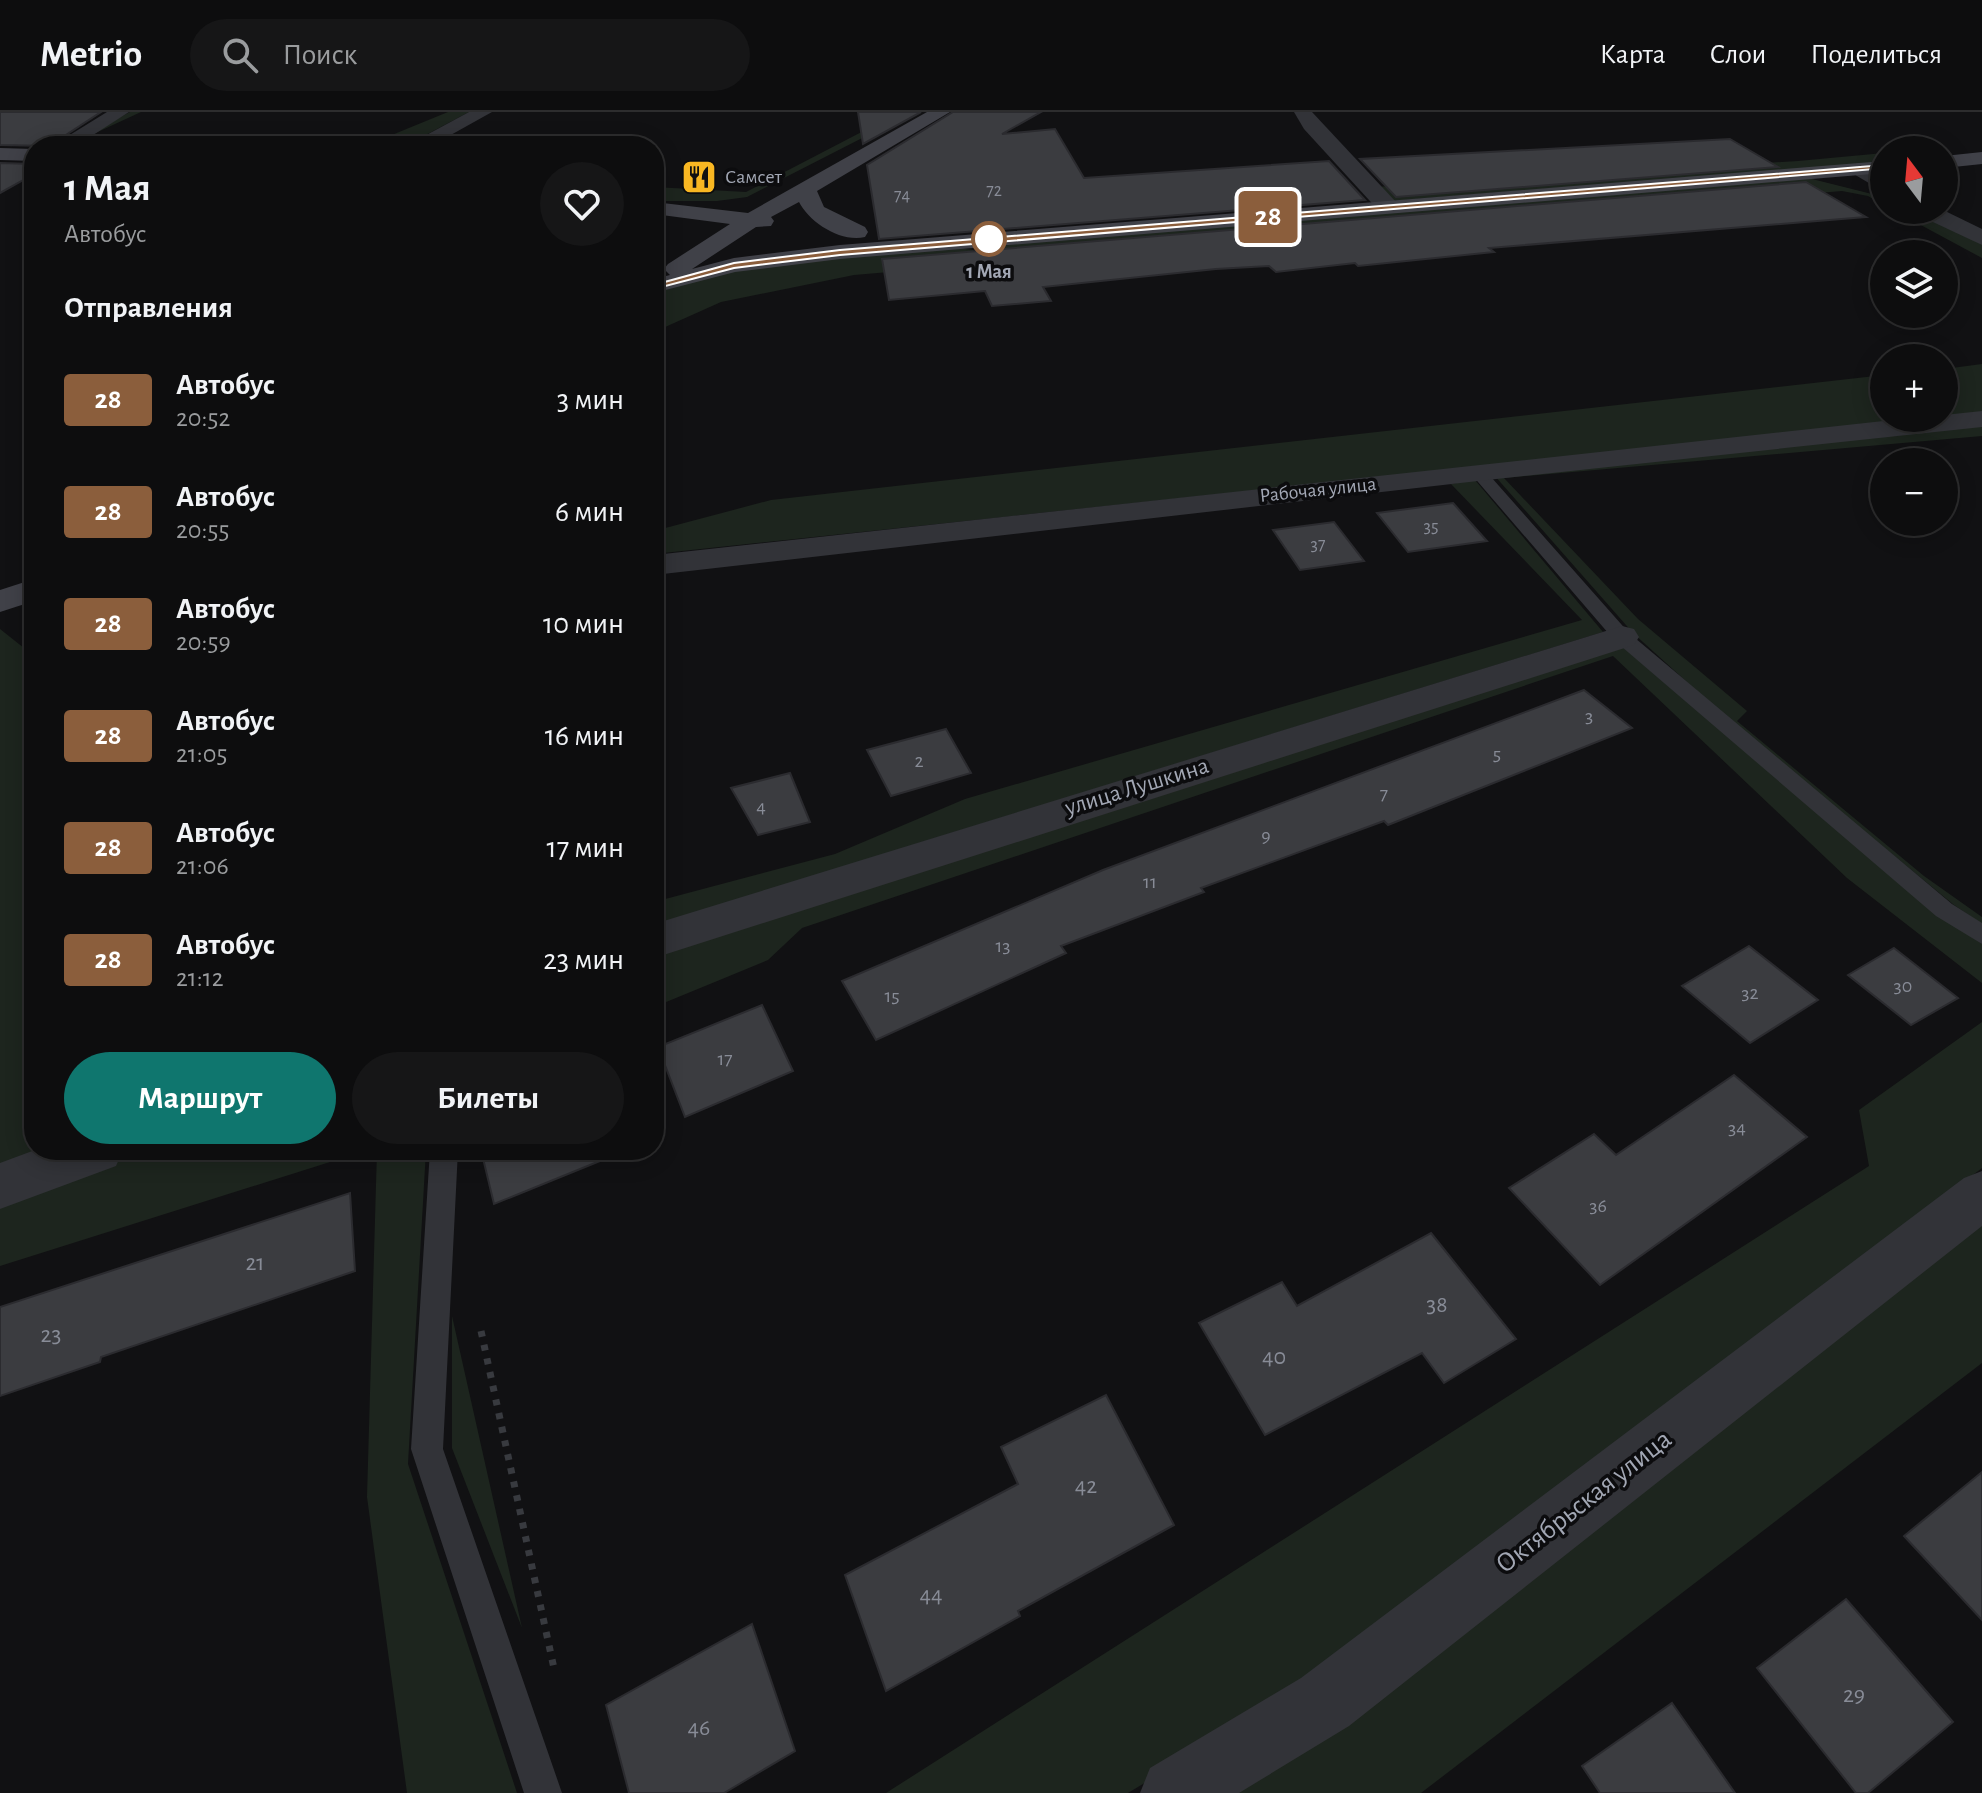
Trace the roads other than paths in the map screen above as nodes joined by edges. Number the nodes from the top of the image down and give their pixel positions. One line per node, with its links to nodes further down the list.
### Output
1 (120, 112): 5 (street)
2 (483, 112): 6 (street)
3 (941, 112): 14 (main road)
4 (1303, 112): 15 (street)
5 (79, 136)
6 (436, 136)
7 (0, 154): 8 (main road)
8 (24, 155)
9 (1982, 158): 10 (main road)
10 (1958, 161)
11 (1870, 168): 12 (main road)
12 (1859, 169): 13 (street); 15 (main road)
13 (1870, 176)
14 (806, 187): 16 (main road); 20 (main road); 22 (main road)
15 (1388, 207): 25 (main road)
16 (664, 212)
17 (664, 212): 20 (main road)
18 (664, 213): 23 (main road)
19 (664, 214): 27 (main road)
20 (751, 220): 22 (main road); 23 (main road)
21 (1954, 224): 24 (street)
22 (857, 232): 25 (main road)
23 (728, 234): 26 (main road); 27 (main road)
24 (1982, 238)
25 (981, 240): 26 (main road)
26 (898, 247): 29 (main road)
27 (687, 262): 28 (main road)
28 (664, 278)
29 (664, 282)
30 (1982, 419): 31 (street, Рабочая улица)
31 (1478, 472): 32 (street, Рабочая улица); 35 (lane)
32 (664, 564)
33 (24, 593): 34 (main road)
34 (0, 602)
35 (1622, 637): 36 (lane); 37 (street, улица Лушкина)
36 (1982, 935)
37 (664, 938)
38 (71, 1160): 40 (street)
39 (443, 1160): 42 (lane)
40 (0, 1186)
41 (1982, 1195): 43 (street, Октябрьская улица)
42 (543, 1793)
43 (1175, 1793)

